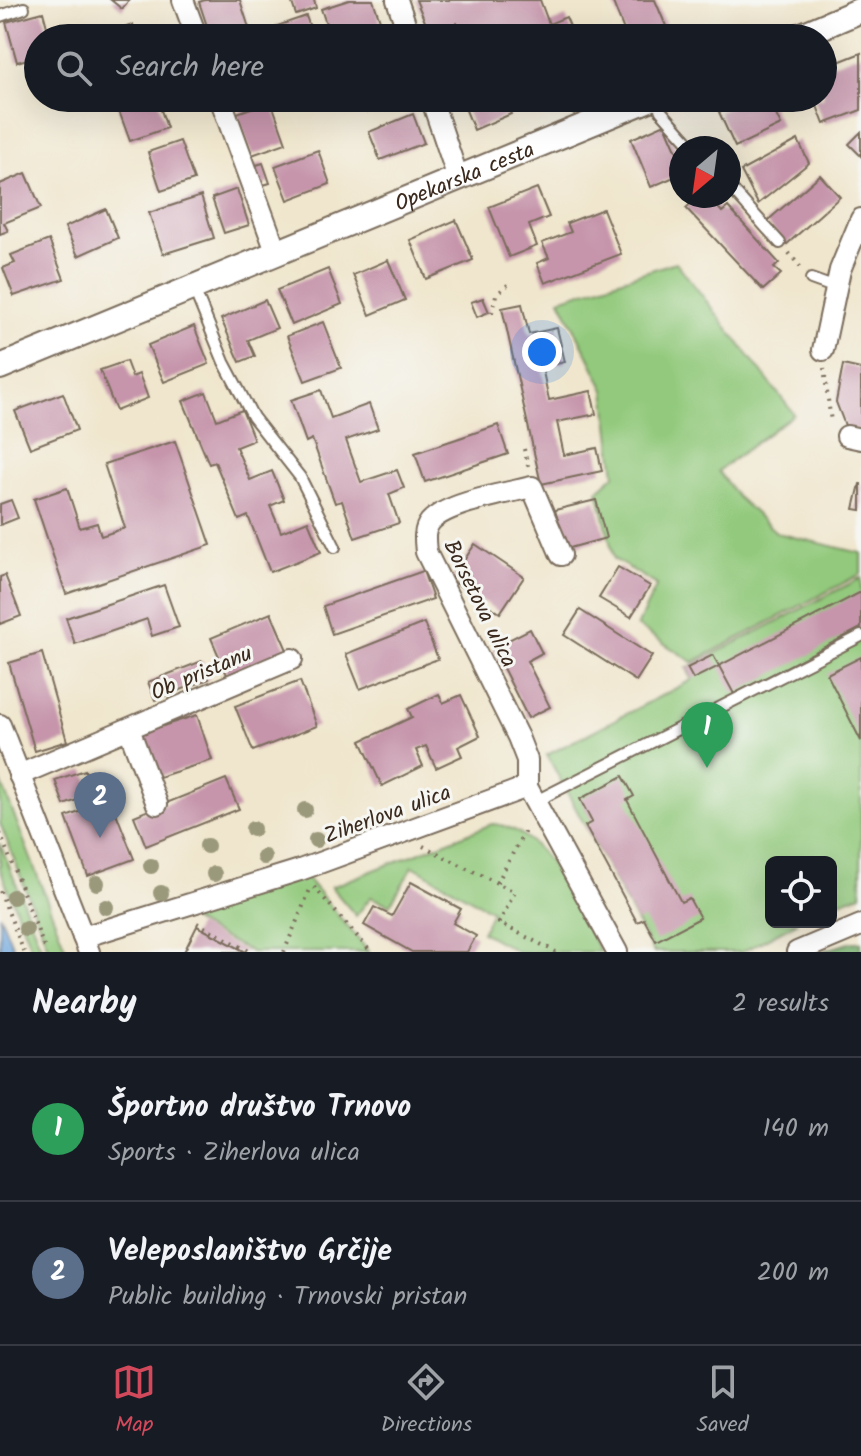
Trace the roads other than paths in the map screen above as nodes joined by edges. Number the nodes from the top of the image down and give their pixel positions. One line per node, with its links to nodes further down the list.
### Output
1 (183, 0): 6 (street)
2 (397, 0): 7 (street)
3 (24, 8): 5 (lane)
4 (861, 10): 8 (street)
5 (0, 16)
6 (192, 24)
7 (405, 24)
8 (828, 24)
9 (225, 112): 18 (street)
10 (436, 112): 14 (street)
11 (620, 112): 14 (street, Opekarska cesta)
12 (662, 112): 13 (lane)
13 (683, 136)
14 (458, 178): 18 (street, Opekarska cesta)
15 (741, 199): 17 (lane)
16 (861, 219): 20 (street)
17 (780, 243)
18 (277, 254): 21 (street, Opekarska cesta)
19 (811, 279): 20 (lane)
20 (836, 288): 22 (street)
21 (194, 289): 23 (street, Opekarska cesta); 24 (lane)
22 (823, 355)
23 (1, 366)
24 (335, 547)
25 (561, 555): 31 (street, Borsetova ulica)
26 (861, 636): 31 (lane)
27 (292, 659): 29 (street, Ob pristanu)
28 (0, 725): 30 (street)
29 (129, 729): 30 (street, Ob pristanu); 32 (street)
30 (19, 775): 34 (street)
31 (535, 800): 34 (street, Ziherlova ulica); 35 (street)
32 (157, 804)
33 (861, 925): 36 (street)
34 (86, 944)
35 (617, 952)
36 (797, 952)

